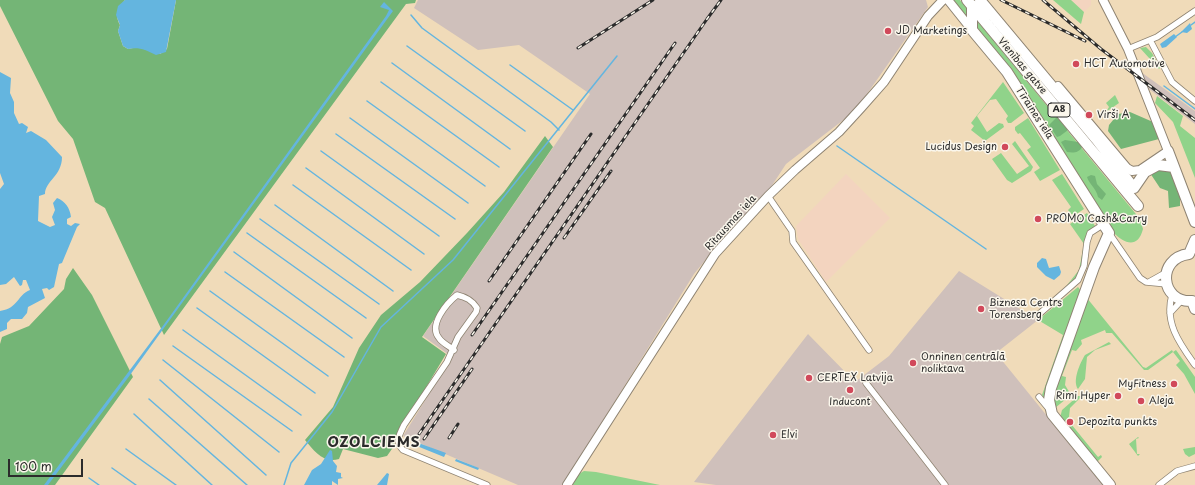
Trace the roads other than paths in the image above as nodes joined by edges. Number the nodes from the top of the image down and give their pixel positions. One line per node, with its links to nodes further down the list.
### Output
1 (943, 0): 13 (street, Rītausmas iela)
2 (948, 0): 6 (street, Tīraines iela)
3 (1103, 0): 9 (street)
4 (973, 2): 6 (highway); 7 (highway, Vienības gatve / A8); 14 (highway, Vienības gatve / A8)
5 (1195, 11): 8 (street)
6 (972, 30): 16 (highway, Tīraines iela)
7 (1007, 33): 11 (street, Vienības gatve); 12 (highway, Vienības gatve / A8)
8 (1150, 40): 9 (street); 10 (street)
9 (1128, 49): 11 (street)
10 (1195, 101)
11 (1168, 151): 12 (highway)
12 (1174, 167): 15 (highway)
13 (768, 196): 28 (street); 35 (street, Rītausmas iela)
14 (1138, 206)
15 (1195, 222)
16 (1104, 224): 17 (highway, Tīraines iela); 26 (street)
17 (1109, 233): 20 (street); 32 (highway)
18 (1195, 240): 19 (highway)
19 (1167, 272): 20 (street); 21 (highway)
20 (1148, 282): 21 (street)
21 (1167, 284): 22 (highway)
22 (1172, 295): 23 (highway); 25 (street)
23 (1182, 300): 24 (highway); 25 (street)
24 (1195, 310)
25 (1170, 313): 29 (street)
26 (1038, 315)
27 (454, 350): 27 (street); 34 (street)
28 (869, 350)
29 (1195, 365)
30 (866, 383): 36 (street)
31 (1039, 397): 32 (street)
32 (1052, 414): 37 (highway)
33 (1195, 466): 38 (street)
34 (487, 485)
35 (567, 485)
36 (945, 485)
37 (1110, 485)
38 (1159, 485)

